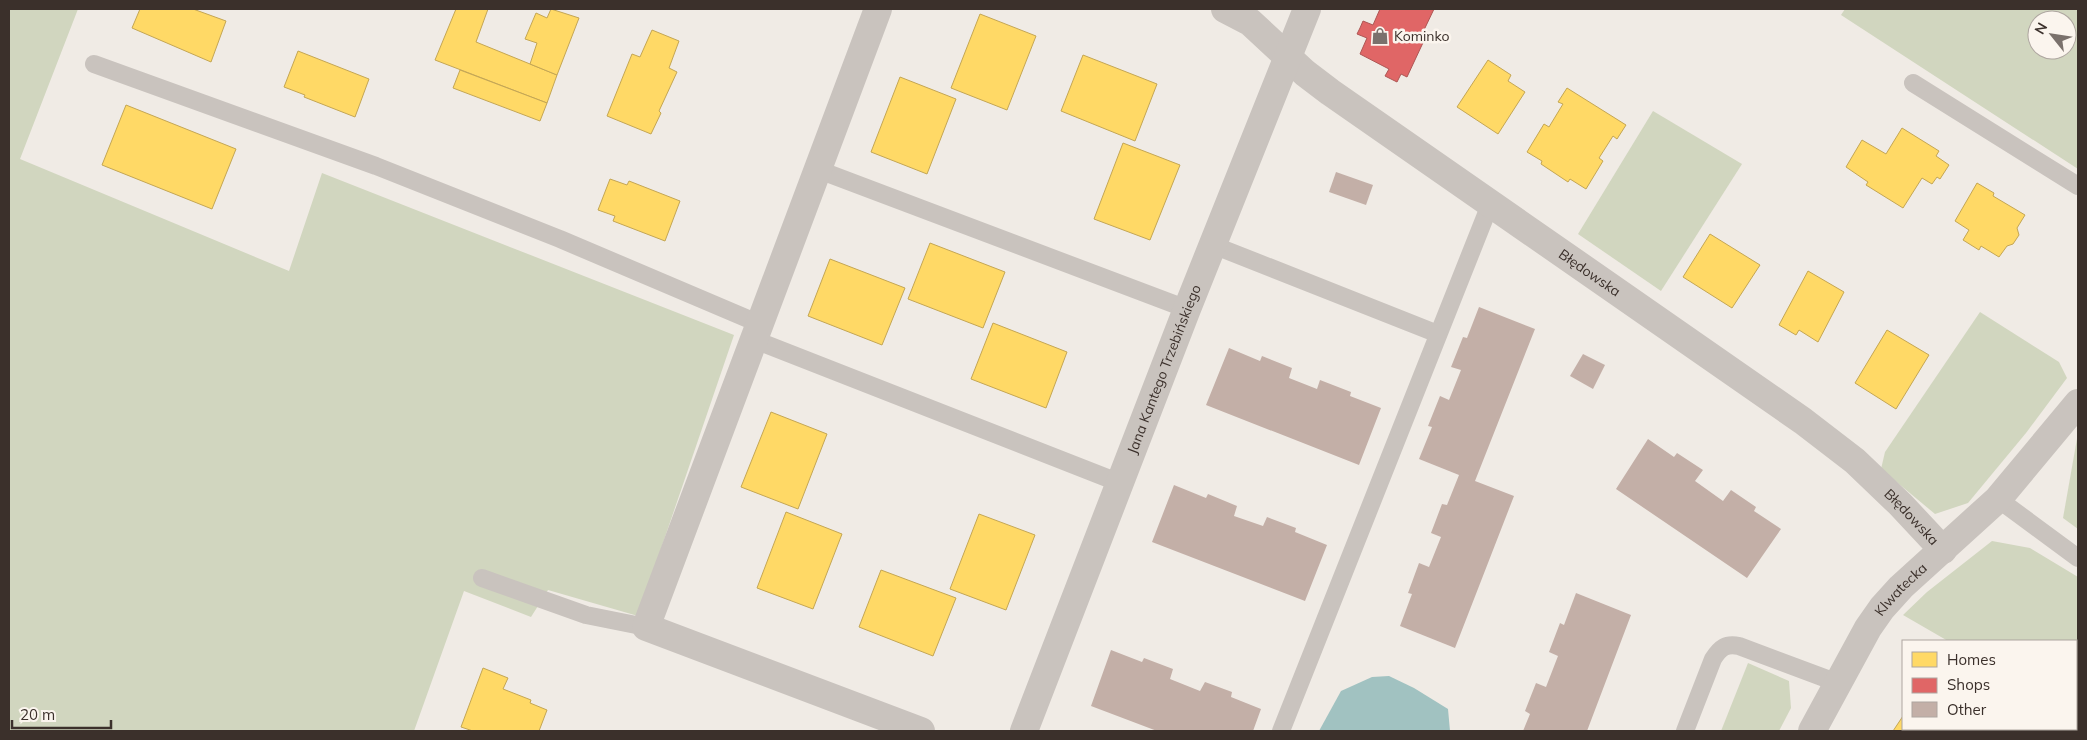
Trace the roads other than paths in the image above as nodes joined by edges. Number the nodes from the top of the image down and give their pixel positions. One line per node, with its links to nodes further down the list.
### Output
1 (878, 9): 7 (street)
2 (1225, 9): 4 (street, Błędowska)
3 (1307, 9): 4 (street, Jana Kantego Trzebińskiego)
4 (1288, 58): 9 (street, Błędowska); 10 (street, Jana Kantego Trzebińskiego)
5 (94, 64): 12 (lane)
6 (1914, 83): 8 (lane)
7 (819, 170): 11 (lane); 12 (street)
8 (2078, 186)
9 (1491, 202): 13 (lane); 17 (street, Błędowska)
10 (1213, 244): 11 (street, Jana Kantego Trzebińskiego); 13 (lane)
11 (1187, 309): 15 (street, Jana Kantego Trzebińskiego)
12 (758, 332): 15 (lane); 20 (street)
13 (1438, 334): 24 (lane)
14 (2078, 403): 16 (street, Klwatecka)
15 (1120, 484): 23 (street, Jana Kantego Trzebińskiego)
16 (1998, 499): 17 (street, Klwatecka); 18 (lane)
17 (1943, 550): 21 (street, Klwatecka)
18 (2078, 558)
19 (482, 578): 20 (lane)
20 (646, 627): 22 (street)
21 (1838, 683): 25 (lane); 26 (street, Klwatecka)
22 (921, 731)
23 (1024, 731)
24 (1281, 731)
25 (1686, 731)
26 (1812, 731)

